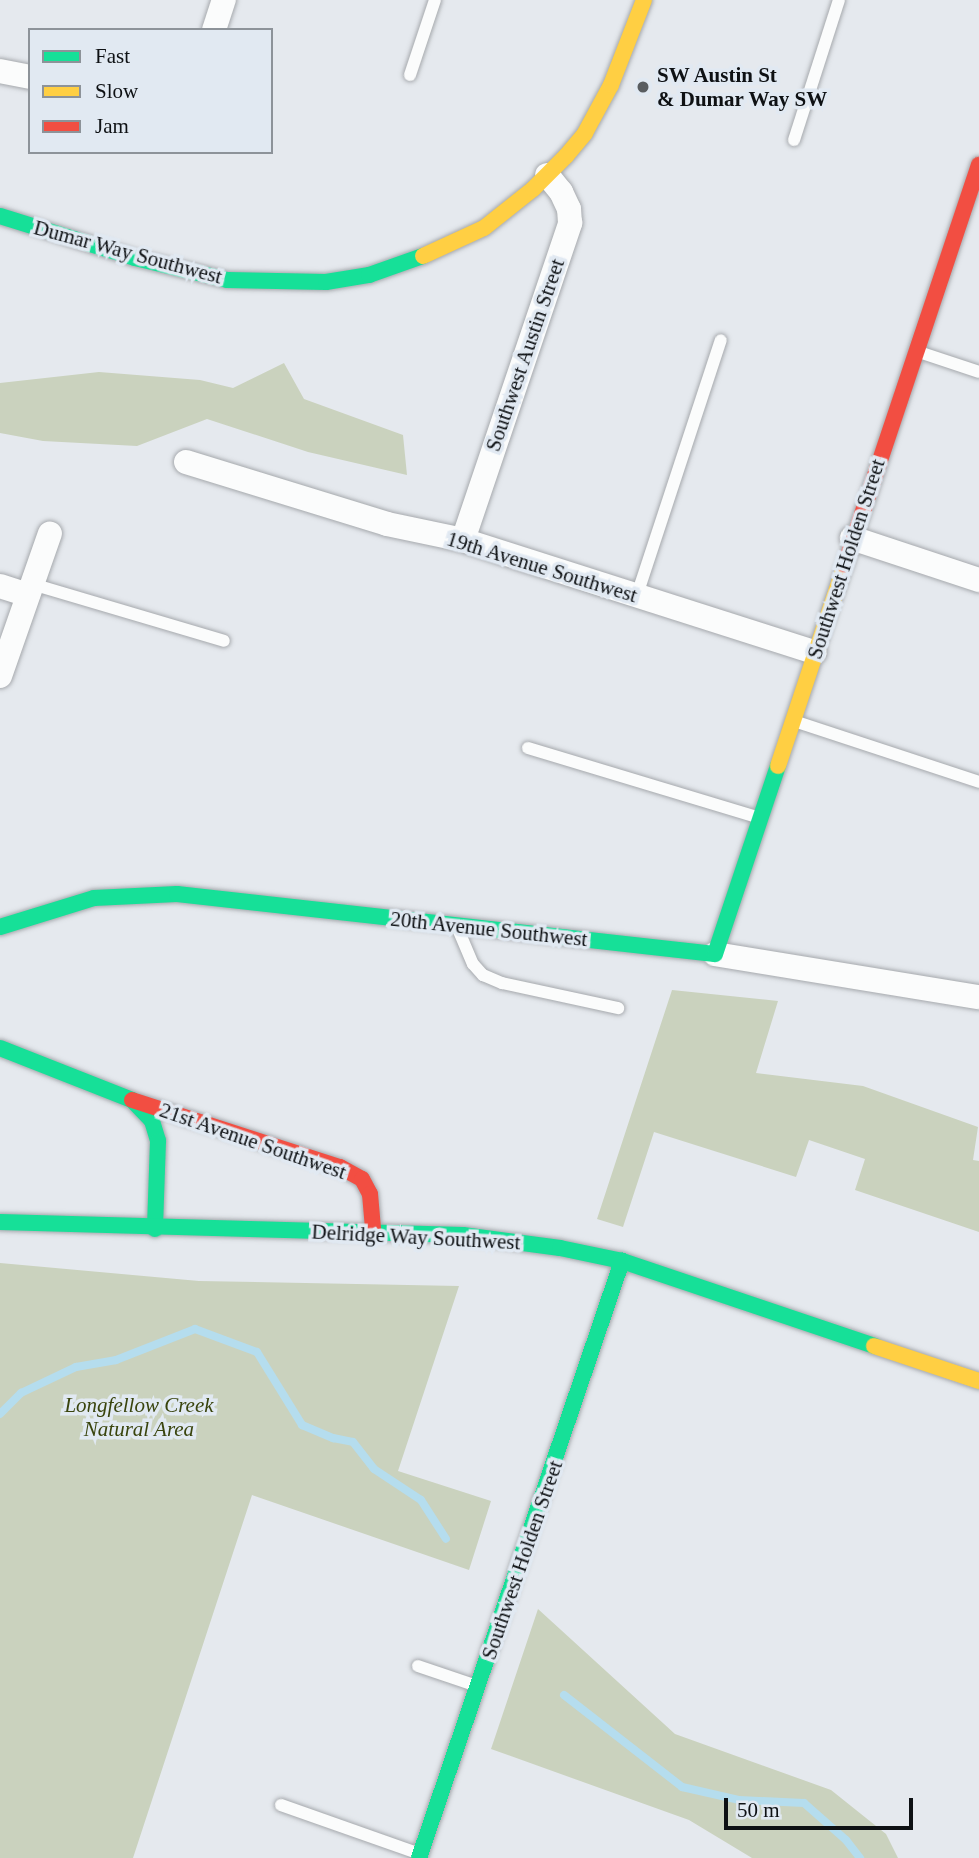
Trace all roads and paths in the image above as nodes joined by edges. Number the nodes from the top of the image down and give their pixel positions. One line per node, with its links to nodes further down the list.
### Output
1 (224, 0): 5 (street)
2 (435, 0): 7 (lane)
3 (645, 0): 11 (street, Dumar Way Southwest)
4 (839, 0): 9 (lane)
5 (215, 28)
6 (0, 71): 8 (street)
7 (410, 75)
8 (28, 77)
9 (794, 140)
10 (978, 173): 14 (street, Southwest Holden Street)
11 (547, 175): 12 (street, Dumar Way Southwest); 19 (street, Southwest Austin Street)
12 (0, 216)
13 (721, 340): 23 (lane)
14 (916, 351): 15 (lane); 18 (street, Southwest Holden Street)
15 (979, 372)
16 (187, 462): 19 (street, 19th Avenue Southwest)
17 (50, 533): 22 (street)
18 (852, 538): 20 (street); 25 (street, Southwest Holden Street)
19 (463, 540): 23 (street, 19th Avenue Southwest)
20 (979, 580)
21 (0, 586): 22 (street)
22 (30, 589): 24 (lane); 26 (street)
23 (637, 595): 25 (street, 19th Avenue Southwest)
24 (224, 640)
25 (815, 653): 27 (street, Southwest Holden Street)
26 (0, 676)
27 (793, 721): 29 (lane); 30 (street, Southwest Holden Street)
28 (528, 748): 30 (lane)
29 (979, 782)
30 (761, 818): 33 (street, Southwest Holden Street)
31 (457, 925): 32 (street, 20th Avenue Southwest); 33 (street, 20th Avenue Southwest); 35 (lane)
32 (0, 927)
33 (715, 954): 34 (street, 20th Avenue Southwest)
34 (979, 997)
35 (618, 1009)
36 (0, 1048): 37 (street, 21st Avenue Southwest)
37 (132, 1100): 39 (street, 21st Avenue Southwest); 40 (street, 21st Avenue Southwest)
38 (0, 1222): 39 (street, Delridge Way Southwest)
39 (155, 1229): 40 (street, Delridge Way Southwest)
40 (373, 1232): 41 (street, Delridge Way Southwest)
41 (622, 1261): 42 (street, Delridge Way Southwest); 44 (street, Southwest Holden Street)
42 (979, 1381)
43 (418, 1666): 44 (lane)
44 (478, 1686): 46 (street, Southwest Holden Street)
45 (281, 1805): 46 (lane)
46 (420, 1856)

